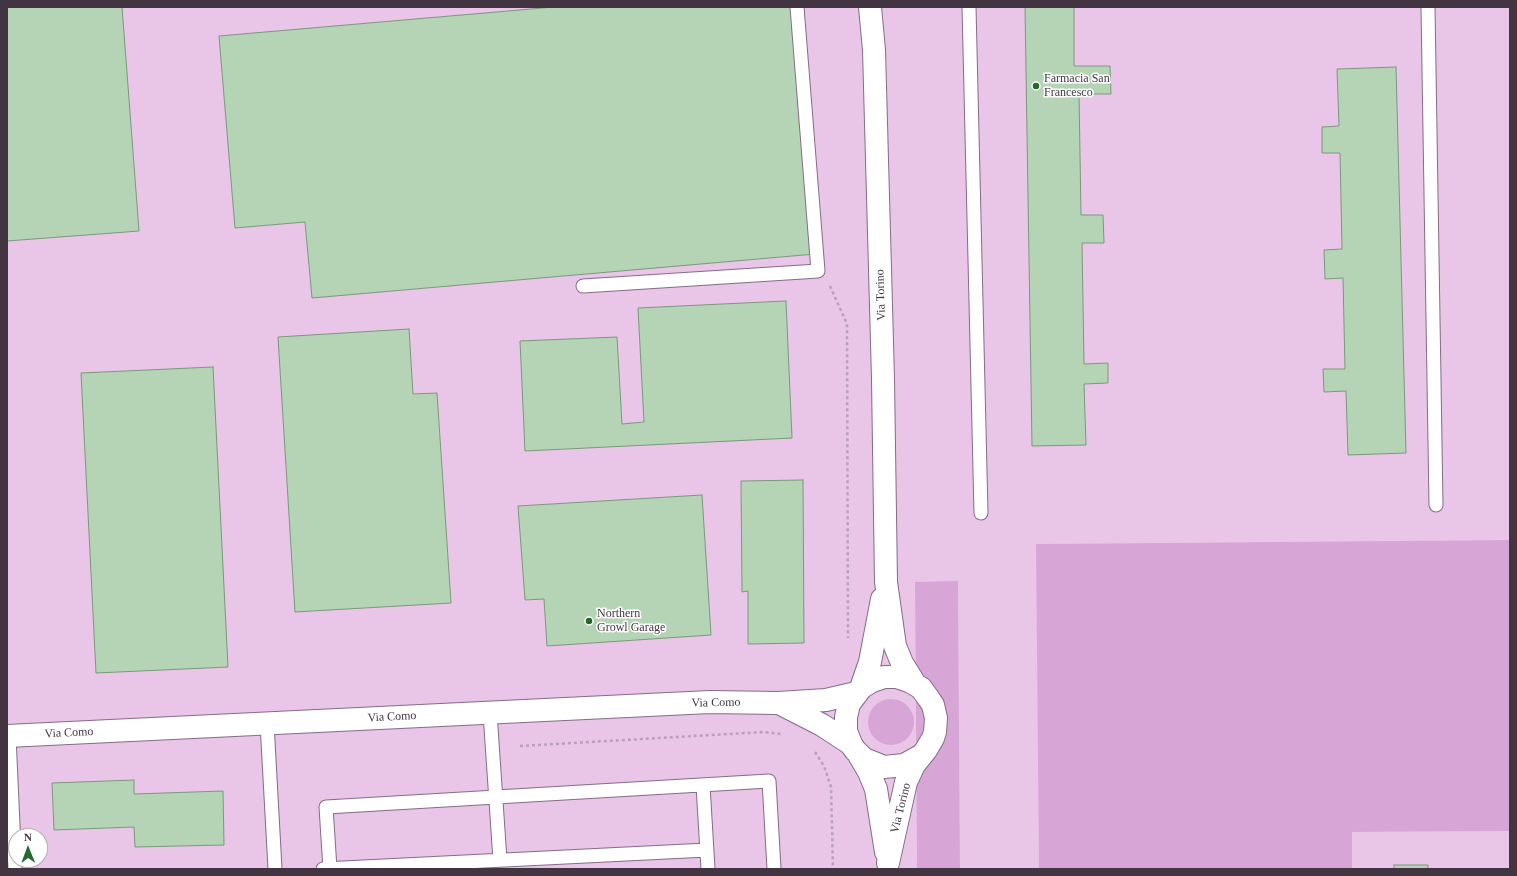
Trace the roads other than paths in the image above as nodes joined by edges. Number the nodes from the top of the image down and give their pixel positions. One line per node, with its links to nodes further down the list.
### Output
1 (797, 7): 5 (lane)
2 (870, 7): 8 (street, Via Torino)
3 (969, 7): 7 (lane)
4 (1428, 7): 6 (lane)
5 (583, 286)
6 (1436, 505)
7 (981, 513)
8 (886, 582): 9 (street, Via Torino); 10 (street, Via Torino)
9 (915, 684): 10 (street, Via Torino); 16 (street, Via Torino)
10 (858, 690): 11 (street, Via Como); 15 (street, Via Torino)
11 (778, 703): 12 (street, Via Como); 15 (street, Via Como)
12 (490, 713): 13 (street, Via Como); 18 (lane)
13 (267, 723): 14 (street, Via Como); 23 (lane)
14 (8, 736): 22 (lane)
15 (855, 749): 16 (street, Via Torino); 21 (street, Via Torino)
16 (922, 755): 21 (street, Via Torino)
17 (703, 785): 18 (lane); 19 (lane); 27 (lane)
18 (496, 797): 20 (lane); 25 (lane)
19 (707, 850): 20 (lane); 26 (lane)
20 (500, 860): 25 (lane)
21 (888, 866)
22 (15, 869)
23 (275, 869)
24 (323, 869): 25 (lane)
25 (330, 869)
26 (708, 869)
27 (774, 869)

